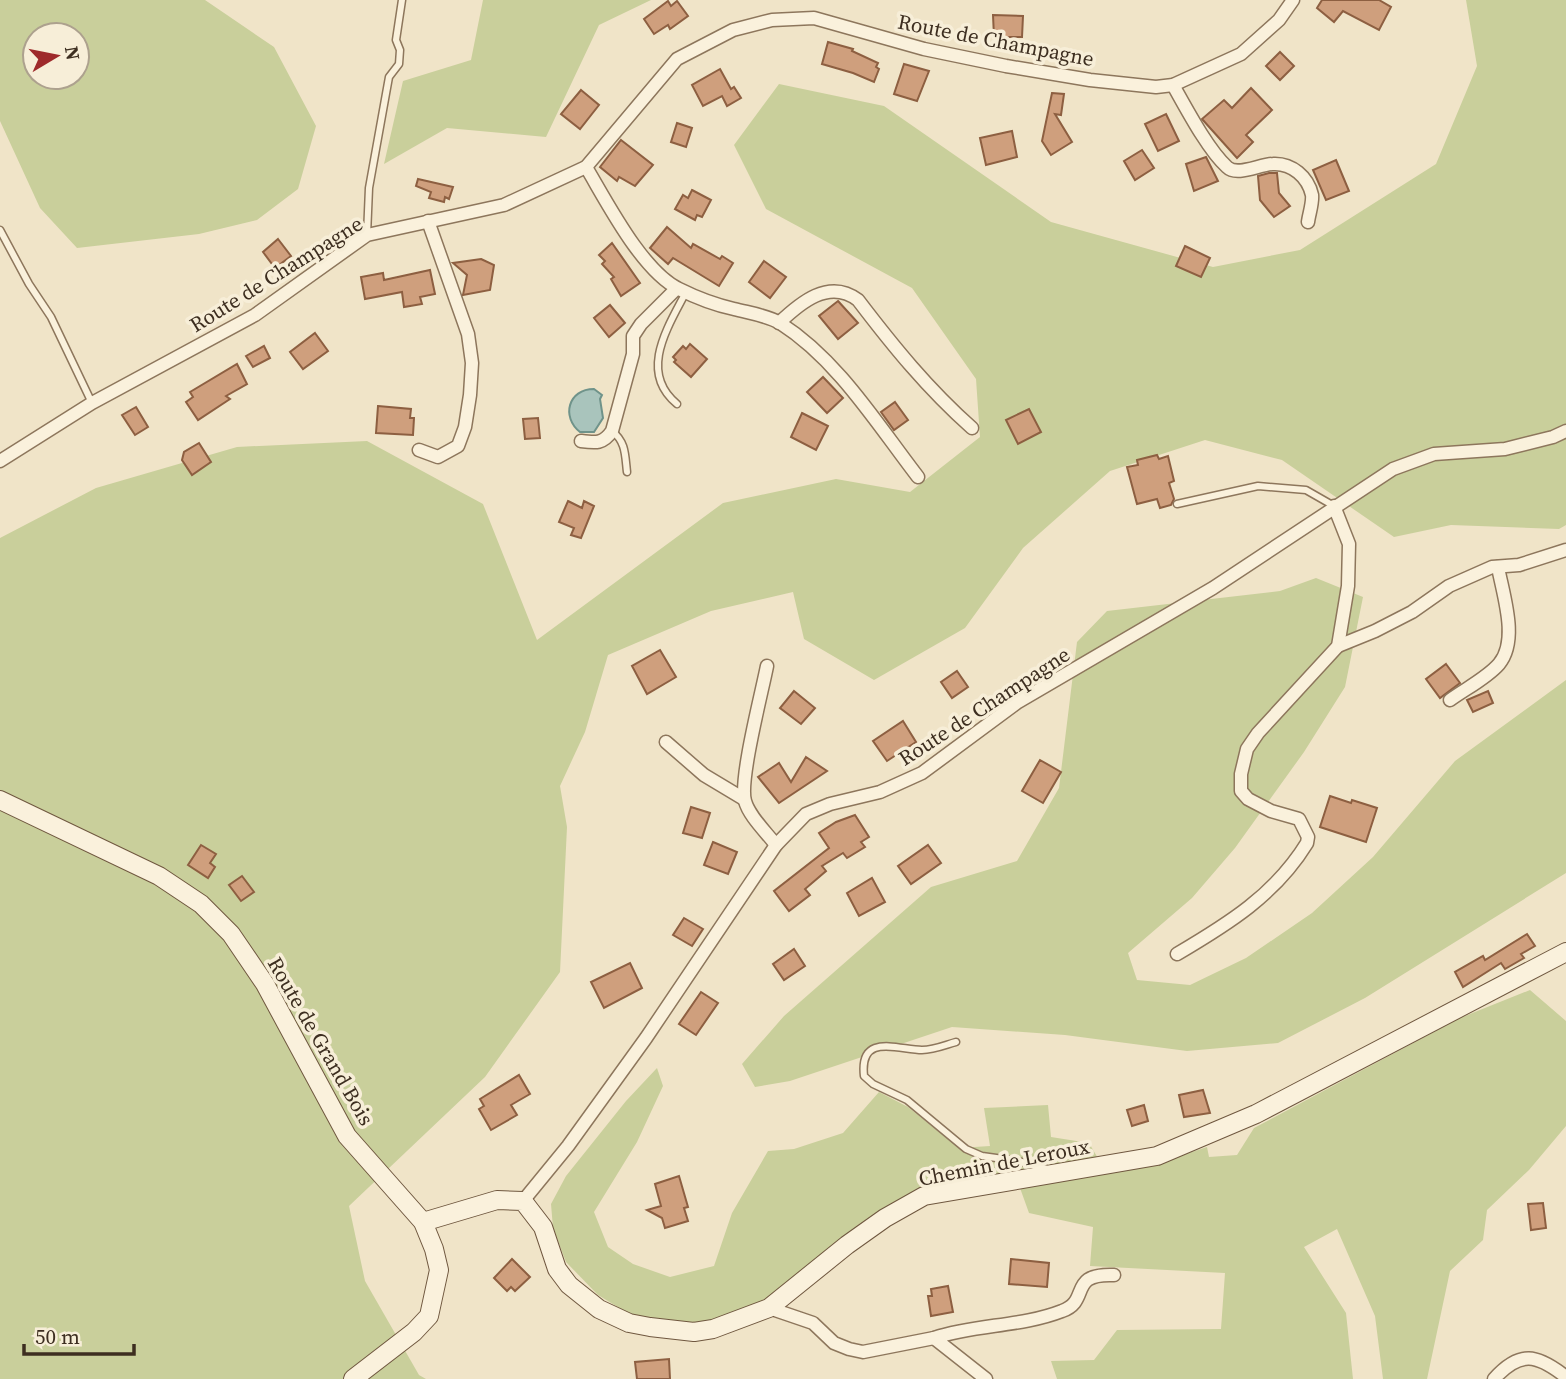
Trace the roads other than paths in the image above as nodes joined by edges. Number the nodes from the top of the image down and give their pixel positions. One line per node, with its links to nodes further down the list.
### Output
1 (402, 0): 8 (lane)
2 (1293, 0): 3 (street, Route de Champagne)
3 (1173, 85): 4 (street, Route de Champagne); 6 (street)
4 (586, 167): 5 (street, Route de Champagne); 9 (street)
5 (428, 221): 8 (street, Route de Champagne); 17 (street)
6 (1308, 222)
7 (0, 230): 11 (lane)
8 (367, 235): 11 (street, Route de Champagne)
9 (681, 290): 10 (street); 12 (lane); 14 (street)
10 (779, 323): 13 (street); 20 (street)
11 (92, 403): 18 (street, Route de Champagne)
12 (677, 404)
13 (972, 428)
14 (612, 431): 16 (street); 19 (lane)
15 (1566, 432): 22 (street, Route de Champagne)
16 (581, 441)
17 (419, 450)
18 (0, 461)
19 (627, 472)
20 (918, 477)
21 (1177, 504): 22 (lane)
22 (1334, 506): 25 (street); 31 (street, Route de Champagne)
23 (1566, 550): 24 (street)
24 (1498, 567): 25 (street); 27 (street)
25 (1338, 646): 33 (street)
26 (767, 666): 29 (street)
27 (1450, 700)
28 (666, 742): 29 (street)
29 (744, 799): 31 (street)
30 (0, 800): 37 (street, Route de Grand Bois)
31 (776, 845): 36 (street, Route de Champagne)
32 (1566, 952): 35 (street, Chemin de Leroux)
33 (1177, 954)
34 (956, 1042): 35 (lane)
35 (1062, 1174): 39 (street, Chemin de Leroux)
36 (523, 1201): 37 (street); 39 (street, Chemin de Leroux)
37 (423, 1222): 42 (street, Route de Grand Bois)
38 (1114, 1275): 40 (street)
39 (769, 1308): 40 (street)
40 (934, 1338): 43 (street)
41 (1566, 1377): 44 (street)
42 (353, 1379)
43 (986, 1379)
44 (1494, 1379)

